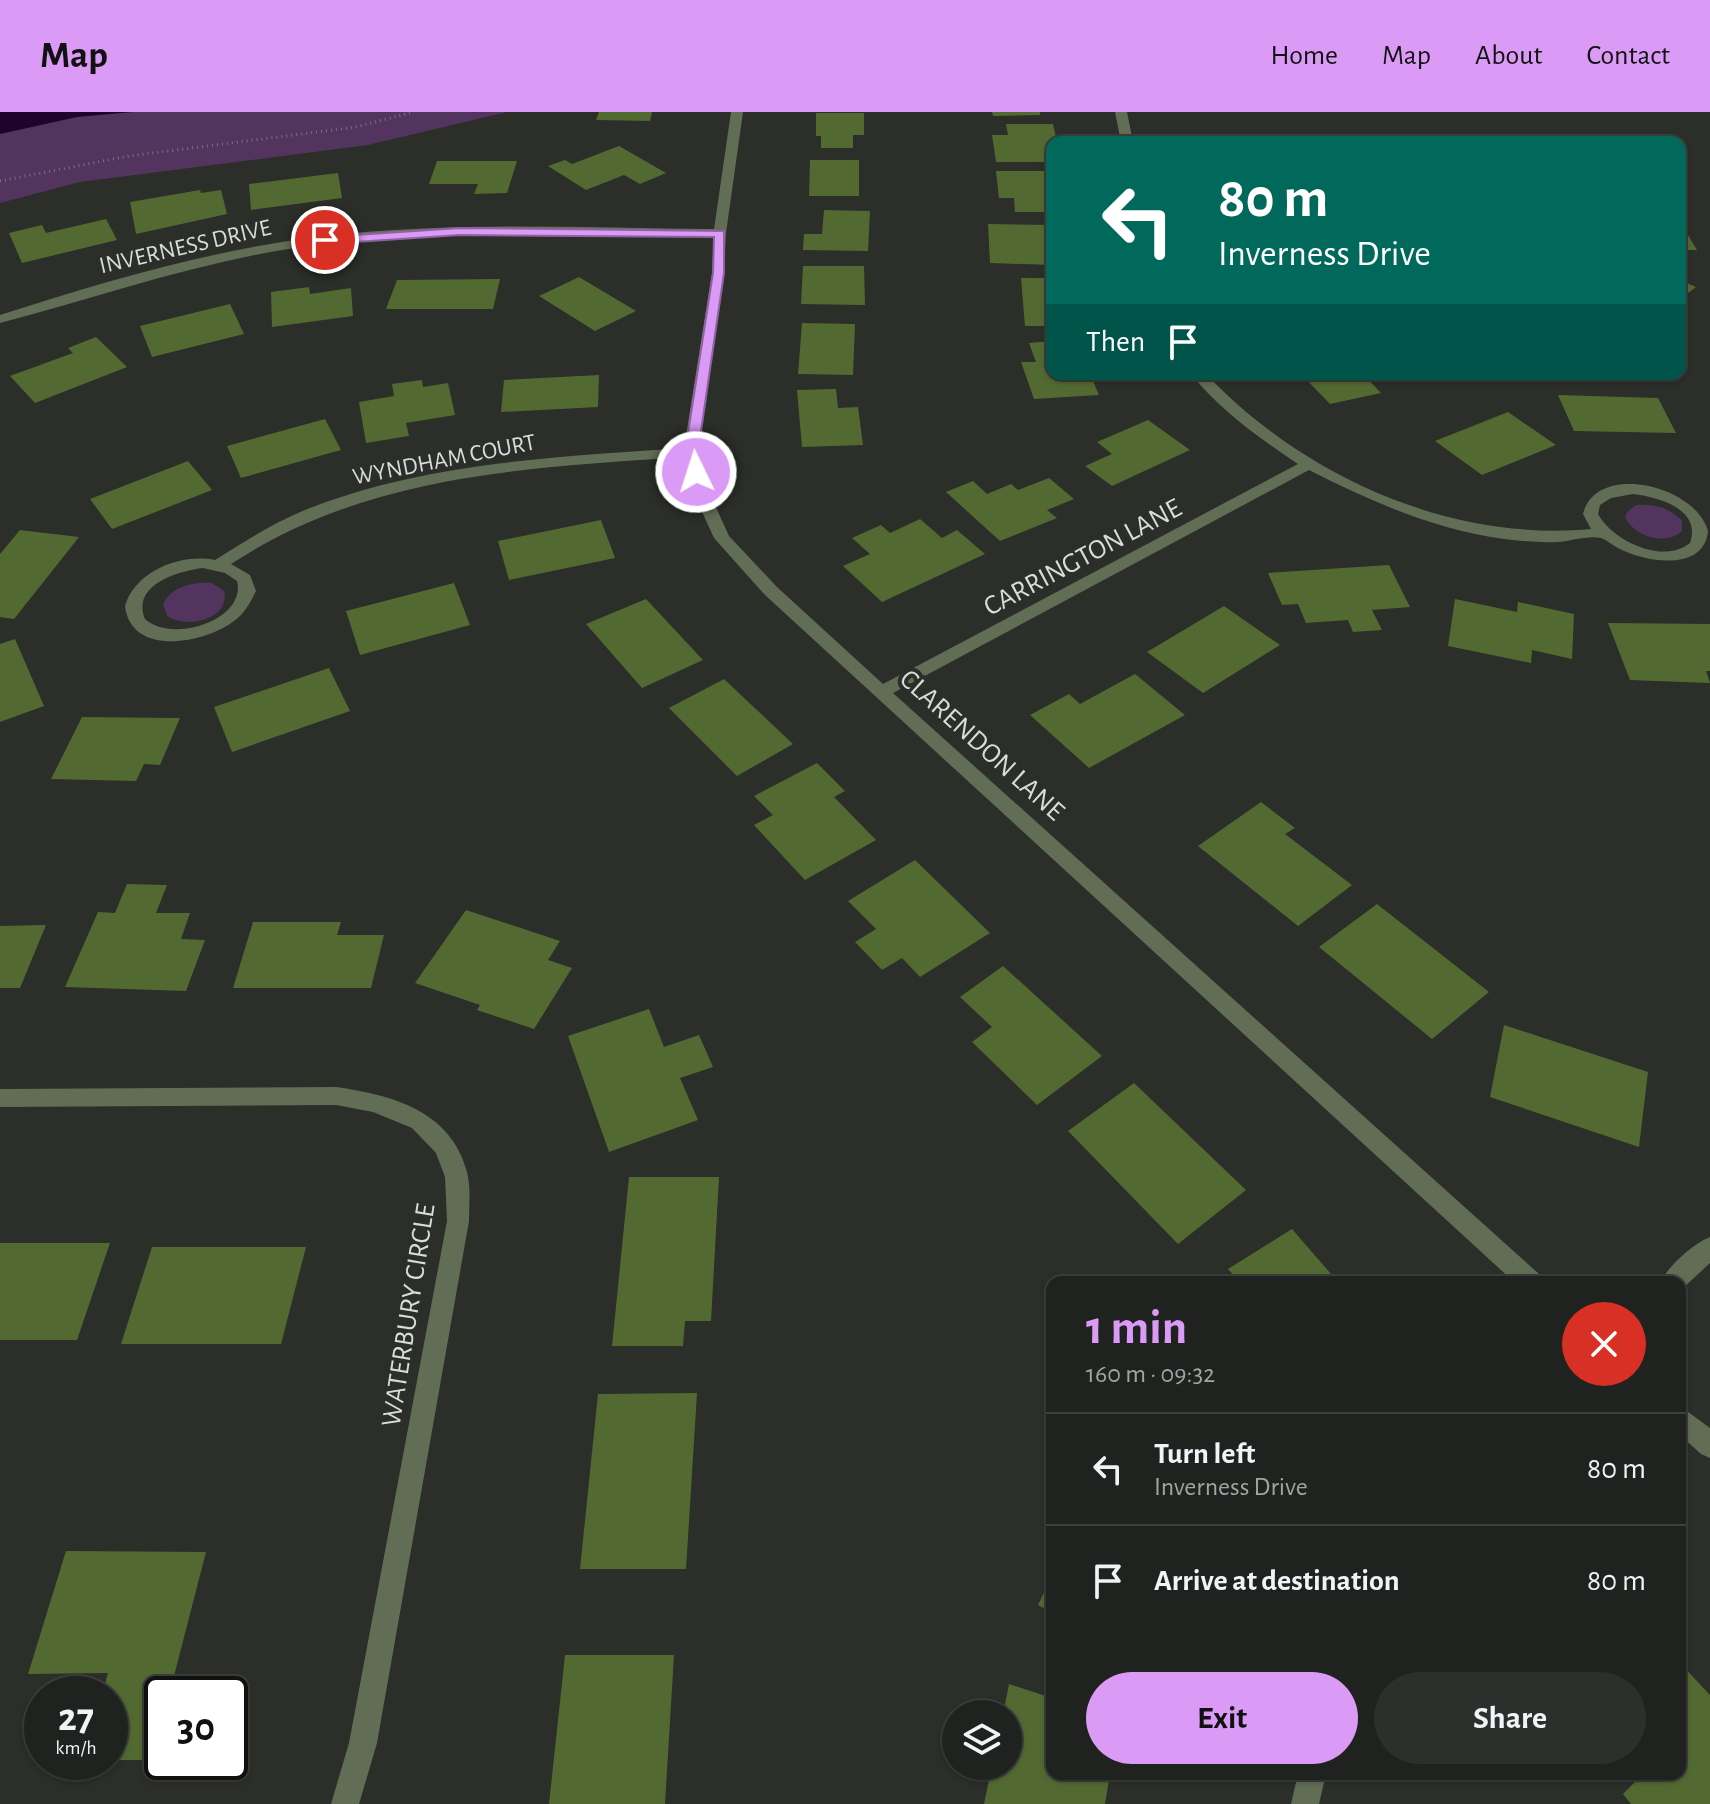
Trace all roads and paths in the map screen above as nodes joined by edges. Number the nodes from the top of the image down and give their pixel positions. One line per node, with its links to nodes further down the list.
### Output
1 (414, 112): 5 (path)
2 (737, 112): 6 (street, CLARENDON LANE)
3 (1121, 112): 4 (street)
4 (1126, 136)
5 (0, 181)
6 (720, 233): 7 (street, INVERNESS DRIVE); 9 (street, CLARENDON LANE)
7 (0, 319)
8 (1204, 380): 10 (street)
9 (691, 452): 12 (street, WYNDHAM COURT); 13 (street, CLARENDON LANE)
10 (1307, 465): 11 (street); 13 (street, CARRINGTON LANE)
11 (1602, 533): 11 (street)
12 (220, 564): 12 (street, WYNDHAM COURT)
13 (881, 692): 16 (street, CLARENDON LANE)
14 (0, 1098): 21 (street, WATERBURY CIRCLE)
15 (1710, 1248): 17 (street)
16 (1524, 1276)
17 (1680, 1276)
18 (1686, 1423): 19 (street)
19 (1710, 1445)
20 (1311, 1780): 22 (street)
21 (345, 1804)
22 (1305, 1804)

